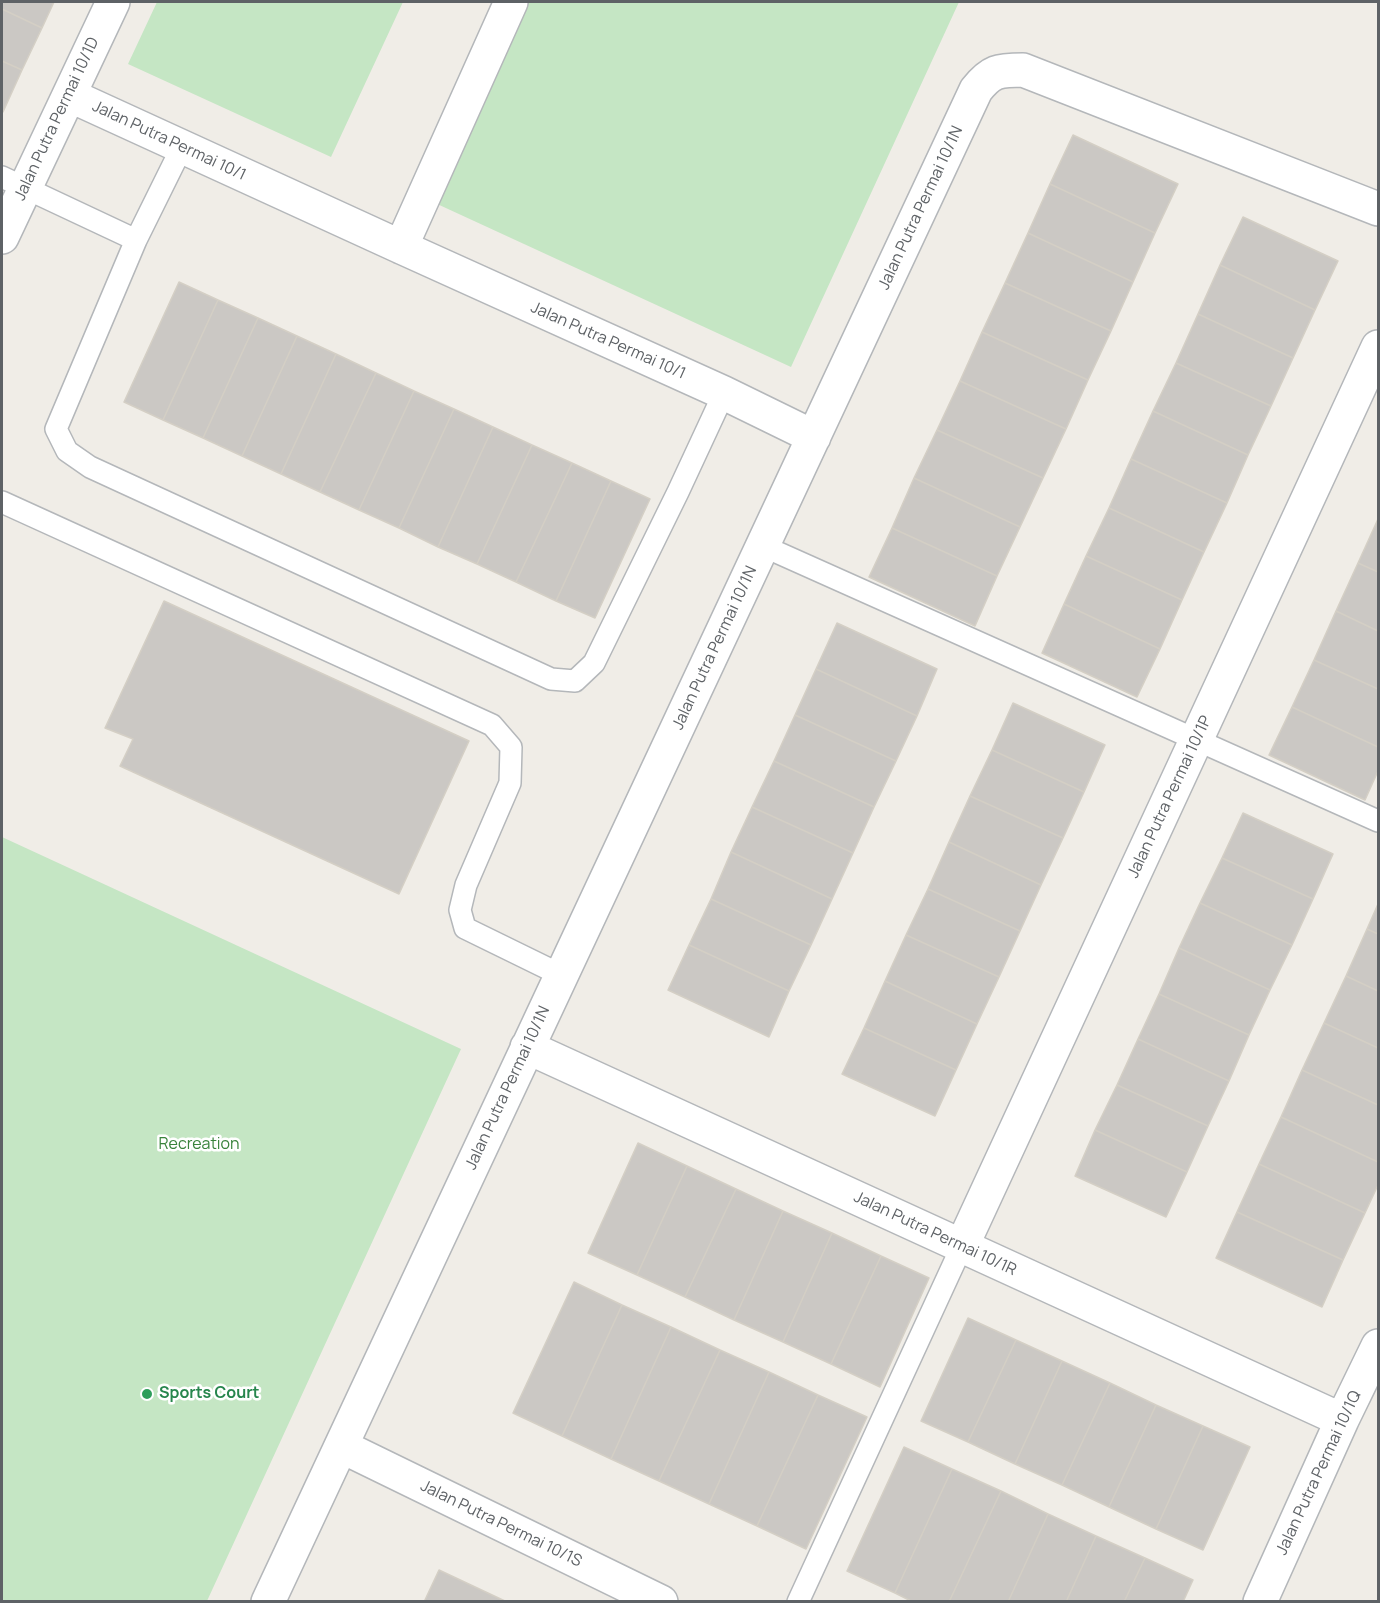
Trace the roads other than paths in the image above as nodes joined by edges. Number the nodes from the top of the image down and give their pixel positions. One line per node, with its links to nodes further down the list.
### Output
1 (113, 2): 3 (street, Jalan Putra Permai 10/1D)
2 (511, 2): 9 (street)
3 (69, 95): 4 (street, Jalan Putra Permai 10/1); 5 (street, Jalan Putra Permai 10/1D)
4 (182, 147): 8 (lane); 9 (street, Jalan Putra Permai 10/1)
5 (13, 182): 7 (street, Jalan Putra Permai 10/1D); 8 (lane)
6 (1378, 209): 12 (street, Jalan Putra Permai 10/1N)
7 (2, 237)
8 (136, 240): 11 (lane)
9 (400, 248): 11 (street, Jalan Putra Permai 10/1)
10 (1378, 347): 15 (street, Jalan Putra Permai 10/1P)
11 (724, 393): 12 (street, Jalan Putra Permai 10/1)
12 (814, 437): 14 (street, Jalan Putra Permai 10/1N)
13 (2, 502): 17 (lane)
14 (763, 546): 15 (lane); 17 (street, Jalan Putra Permai 10/1N)
15 (1197, 740): 16 (lane); 19 (street, Jalan Putra Permai 10/1P)
16 (1378, 820)
17 (561, 975): 18 (street, Jalan Putra Permai 10/1N)
18 (527, 1047): 19 (street, Jalan Putra Permai 10/1R); 22 (street, Jalan Putra Permai 10/1N)
19 (962, 1246): 21 (street, Jalan Putra Permai 10/1R); 25 (lane)
20 (1378, 1346): 21 (street, Jalan Putra Permai 10/1Q)
21 (1342, 1420): 26 (street, Jalan Putra Permai 10/1Q)
22 (341, 1446): 23 (street, Jalan Putra Permai 10/1N); 24 (street, Jalan Putra Permai 10/1S)
23 (267, 1602)
24 (661, 1602)
25 (798, 1602)
26 (1260, 1602)

